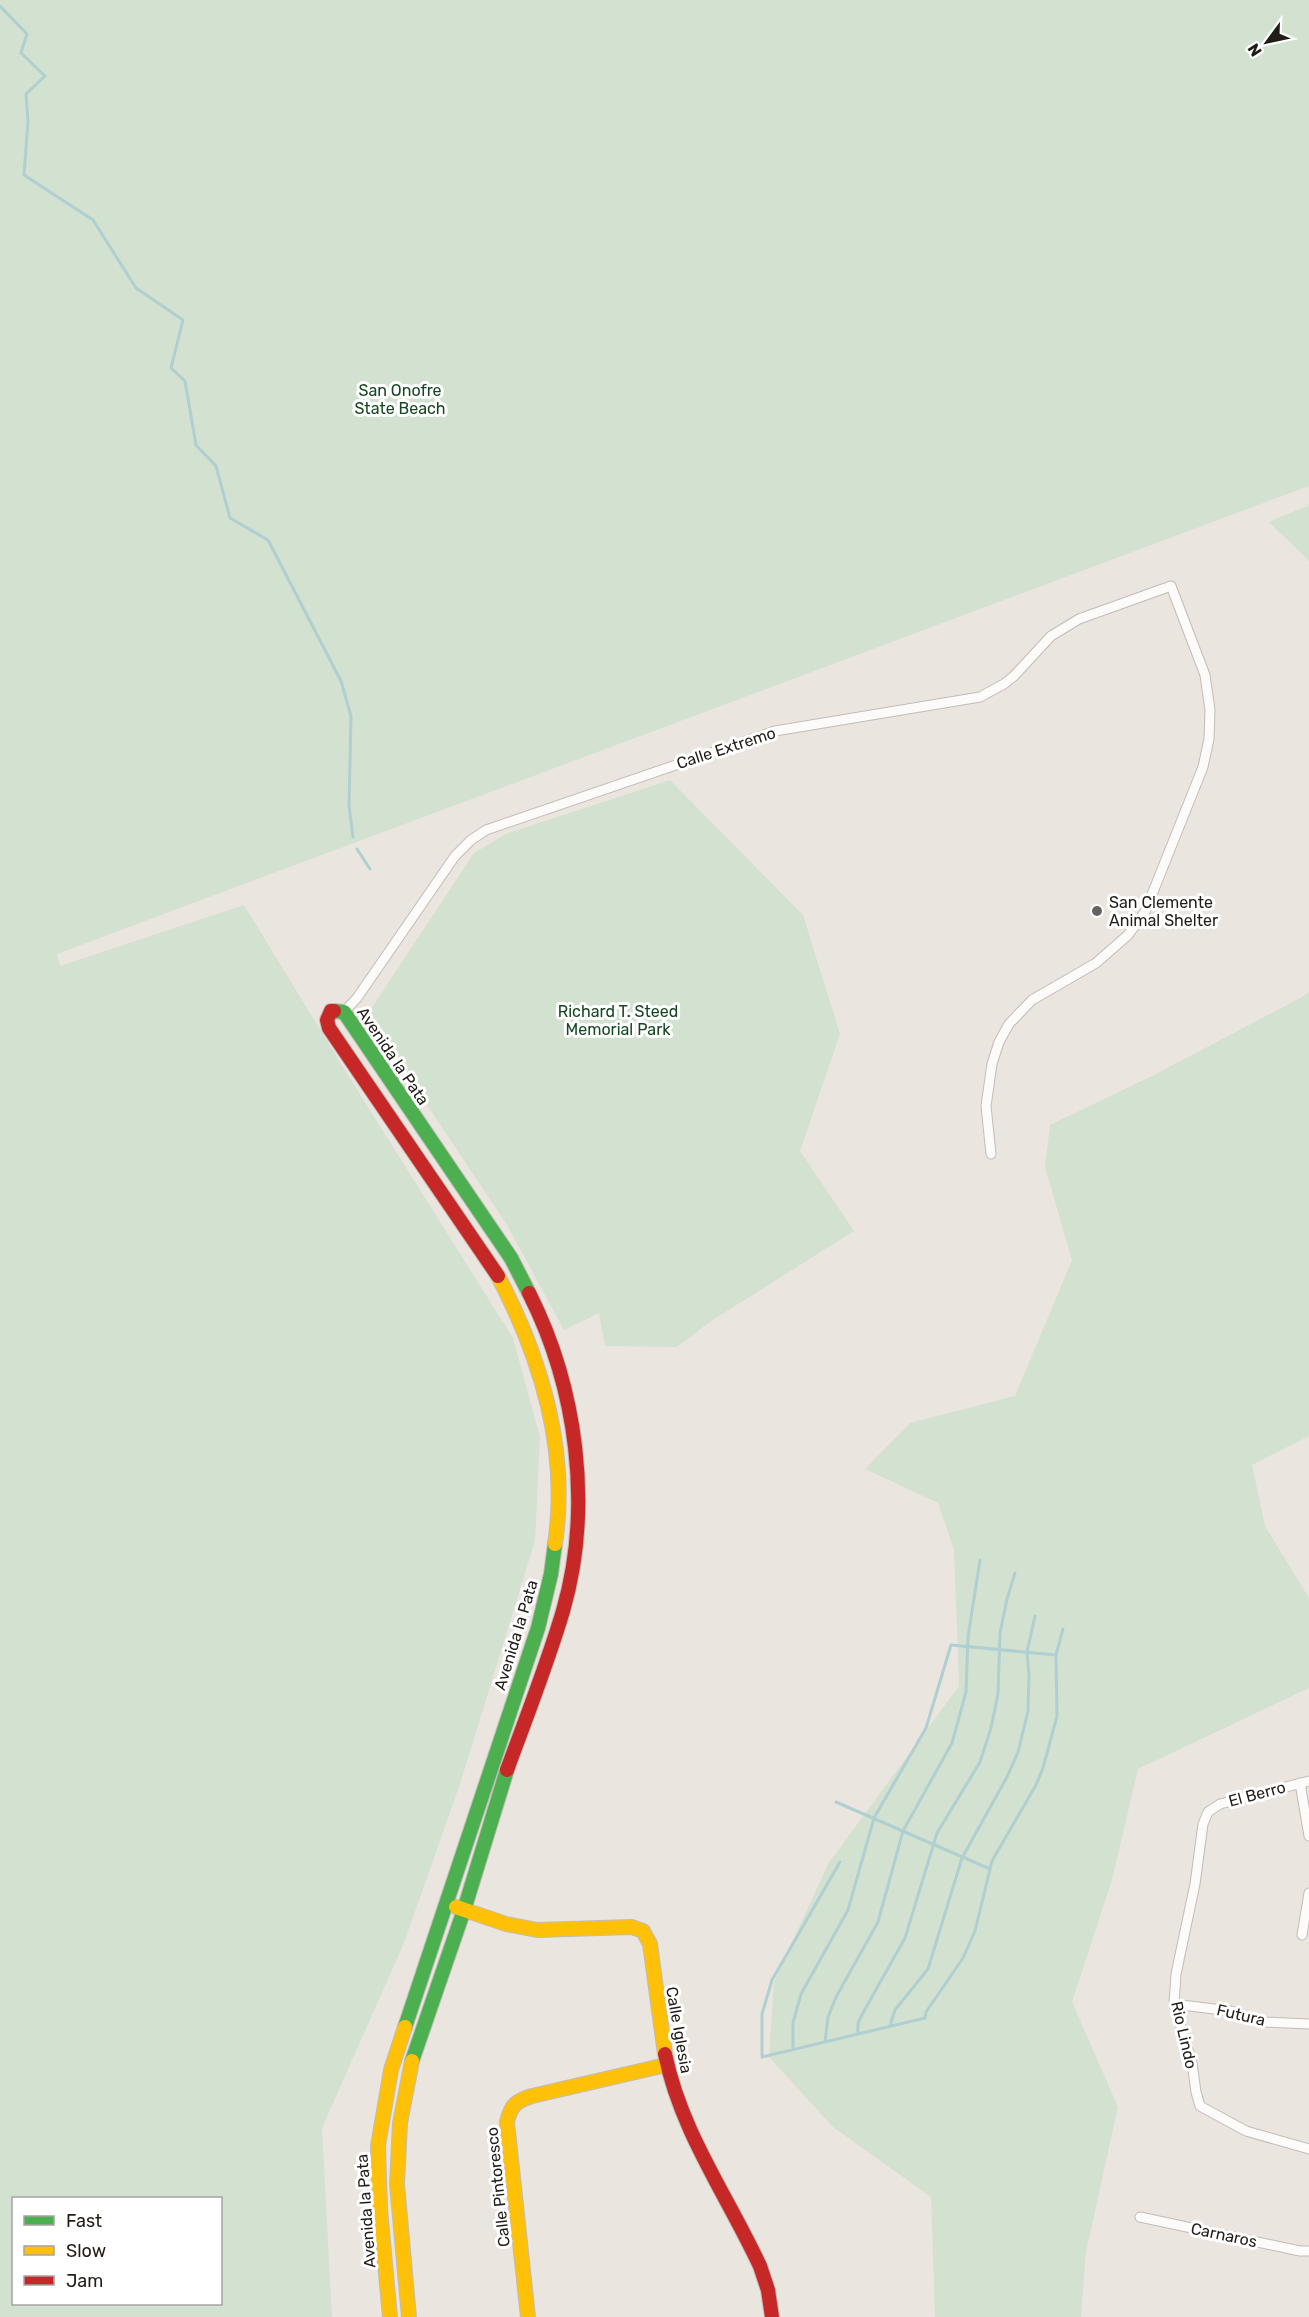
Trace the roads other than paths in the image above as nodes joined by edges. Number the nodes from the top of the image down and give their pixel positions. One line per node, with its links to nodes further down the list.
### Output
1 (344, 1012): 2 (street, Calle Extremo); 7 (main road, Avenida la Pata); 8 (main road, Avenida la Pata)
2 (991, 1154)
3 (1304, 1782): 4 (street, El Berro); 5 (street)
4 (1208, 1812): 10 (street, Rio Lindo)
5 (1309, 1836)
6 (1309, 1893): 9 (street)
7 (445, 1903): 8 (main road, Calle Iglesia); 16 (main road, Avenida la Pata)
8 (464, 1910): 12 (main road, Calle Iglesia); 17 (main road, Avenida la Pata)
9 (1302, 1935)
10 (1174, 2004): 11 (street, Futura); 13 (street, Rio Lindo)
11 (1309, 2024)
12 (666, 2065): 18 (main road, Calle Pintoresco); 19 (main road, Calle Iglesia)
13 (1309, 2149)
14 (1140, 2217): 15 (street, Carnaros)
15 (1309, 2251)
16 (390, 2317)
17 (409, 2317)
18 (528, 2317)
19 (772, 2317)

